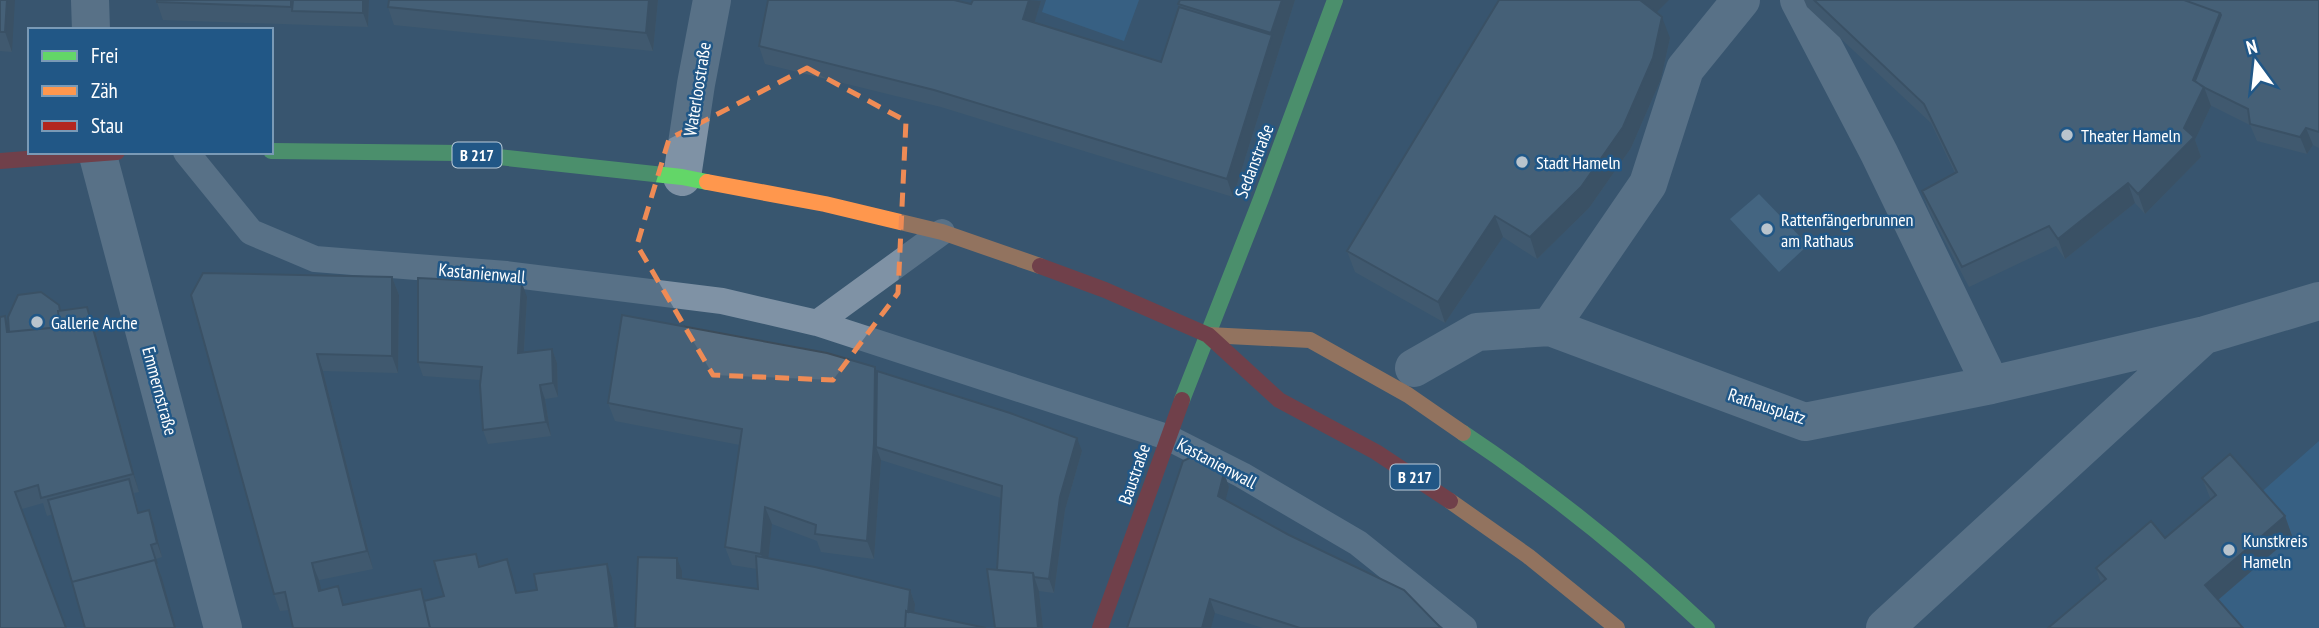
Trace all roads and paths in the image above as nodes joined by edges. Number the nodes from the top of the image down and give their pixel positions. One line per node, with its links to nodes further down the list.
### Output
1 (90, 0): 6 (street)
2 (712, 0): 12 (street, Waterloostraße)
3 (1335, 0): 17 (main road, Sedanstraße)
4 (1741, 0): 16 (street)
5 (1799, 0): 20 (street)
6 (91, 28)
7 (273, 151): 12 (main road, B 217)
8 (90, 154): 11 (main road)
9 (103, 154): 22 (street, Emmernstraße)
10 (188, 154): 15 (lane, Kastanienwall)
11 (0, 161)
12 (682, 177): 13 (main road, B 217)
13 (942, 232): 15 (lane); 17 (main road, B 217)
14 (2319, 301): 18 (street, Rathausplatz)
15 (817, 323): 21 (lane, Kastanienwall)
16 (1550, 327): 19 (street, Rathausplatz); 20 (street, Rathausplatz)
17 (1208, 335): 21 (main road, Baustraße); 25 (main road, B 217); 26 (main road, B 217)
18 (2205, 335): 20 (street, Rathausplatz); 27 (street, Rathausplatz)
19 (1414, 368)
20 (1992, 386)
21 (1167, 436): 23 (main road, Baustraße); 24 (lane, Kastanienwall)
22 (223, 628)
23 (1100, 628)
24 (1464, 628)
25 (1618, 628)
26 (1707, 628)
27 (1885, 628)

